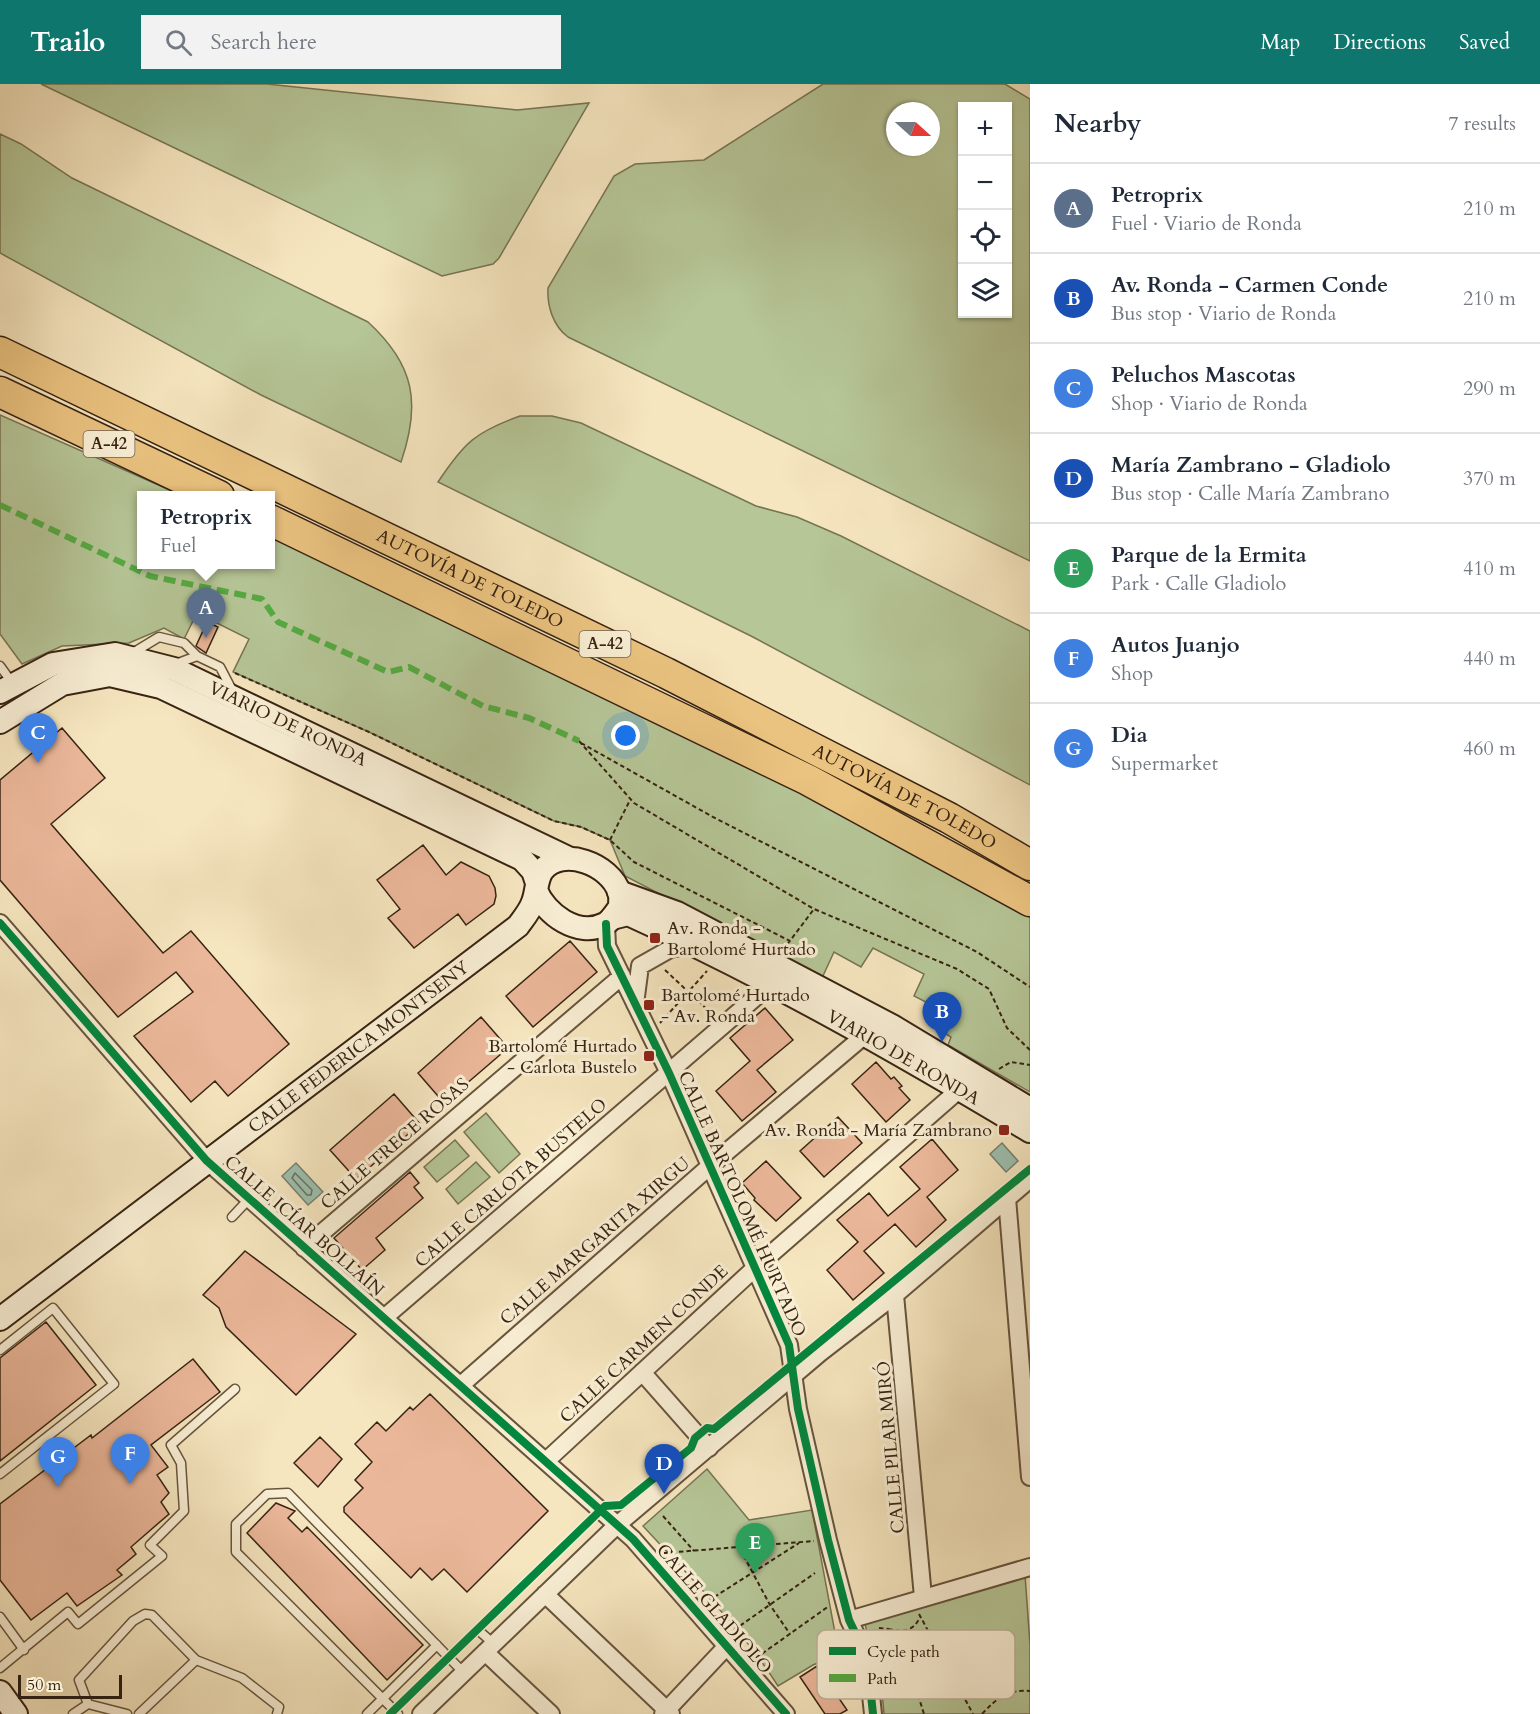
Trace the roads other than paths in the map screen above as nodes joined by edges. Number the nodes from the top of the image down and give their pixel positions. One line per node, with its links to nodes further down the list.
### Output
1 (0, 352): 12 (highway, AUTOVÍA DE TOLEDO / A-42)
2 (0, 392): 3 (highway, A-42)
3 (210, 491)
4 (275, 522): 15 (highway, AUTOVÍA DE TOLEDO / A-42)
5 (197, 656): 6 (lane); 7 (lane); 9 (lane)
6 (127, 657): 7 (main road, VIARIO DE RONDA); 8 (main road, VIARIO DE RONDA)
7 (166, 667): 9 (main road, VIARIO DE RONDA)
8 (5, 681)
9 (236, 699): 11 (main road, VIARIO DE RONDA)
10 (0, 722): 13 (main road, VIARIO DE RONDA)
11 (568, 858): 13 (main road); 14 (main road)
12 (1030, 865)
13 (537, 886): 16 (main road); 18 (main road, CALLE FEDERICA MONTSENY)
14 (619, 892): 19 (main road); 21 (main road, VIARIO DE RONDA)
15 (1030, 901)
16 (560, 920): 18 (main road, CALLE FEDERICA MONTSENY); 19 (main road)
17 (0, 923): 29 (street, CALLE ICÍAR BOLLAÍN)
18 (518, 926): 29 (main road, CALLE FEDERICA MONTSENY)
19 (608, 929): 20 (main road, VIARIO DE RONDA); 22 (street, CALLE BARTOLOMÉ HURTADO)
20 (693, 945): 21 (main road, VIARIO DE RONDA); 23 (street)
21 (772, 974): 24 (main road, VIARIO DE RONDA); 25 (street, CALLE CARLOTA BUSTELO); 27 (main road, VIARIO DE RONDA)
22 (622, 976): 23 (street, CALLE BARTOLOMÉ HURTADO); 35 (street, CALLE TRECE ROSAS)
23 (635, 1005): 25 (street, CALLE BARTOLOMÉ HURTADO)
24 (865, 1035): 26 (main road, VIARIO DE RONDA); 30 (street, CALLE MARGARITA XIRGU)
25 (669, 1073): 30 (street, CALLE BARTOLOMÉ HURTADO); 38 (street, CALLE CARLOTA BUSTELO)
26 (960, 1089): 28 (main road, VIARIO DE RONDA); 36 (street, CALLE CARMEN CONDE)
27 (1030, 1109)
28 (1030, 1131)
29 (207, 1161): 33 (street, CALLE ICÍAR BOLLAÍN); 39 (main road, CALLE FEDERICA MONTSENY)
30 (710, 1166): 36 (street, CALLE BARTOLOMÉ HURTADO); 43 (street, CALLE MARGARITA XIRGU)
31 (1030, 1179): 32 (street)
32 (1007, 1198): 37 (street); 48 (street)
33 (249, 1199): 34 (lane); 35 (street, CALLE ICÍAR BOLLAÍN)
34 (232, 1216)
35 (304, 1248): 38 (street, CALLE ICÍAR BOLLAÍN)
36 (755, 1268): 41 (street, CALLE CARMEN CONDE); 42 (street, CALLE BARTOLOMÉ HURTADO)
37 (895, 1295): 42 (street); 52 (street, CALLE PILAR MIRÓ)
38 (385, 1317): 43 (street, CALLE ICÍAR BOLLAÍN)
39 (0, 1319)
40 (0, 1350): 47 (lane)
41 (642, 1372): 45 (street); 46 (street, CALLE CARMEN CONDE)
42 (794, 1376): 45 (street); 54 (street, CALLE BARTOLOMÉ HURTADO)
43 (461, 1385): 46 (street, CALLE ICÍAR BOLLAÍN)
44 (235, 1389): 60 (lane)
45 (709, 1448): 49 (street)
46 (546, 1461): 49 (street, CALLE ICÍAR BOLLAÍN)
47 (0, 1474)
48 (1030, 1477)
49 (616, 1525): 51 (street); 57 (street, CALLE GLADIOLO)
50 (1030, 1567): 52 (street)
51 (545, 1594): 59 (street); 69 (street)
52 (918, 1599): 54 (street)
53 (0, 1617): 60 (lane)
54 (849, 1620): 56 (street, CALLE BARTOLOMÉ HURTADO)
55 (478, 1630): 59 (lane)
56 (854, 1630)
57 (723, 1644): 69 (street); 78 (street, CALLE GLADIOLO)
58 (437, 1645): 63 (lane); 65 (lane); 65 (lane)
59 (490, 1648): 63 (street); 77 (street)
60 (24, 1650): 62 (lane)
61 (196, 1660): 67 (lane); 73 (lane); 74 (lane)
62 (0, 1668)
63 (464, 1673): 68 (street)
64 (0, 1692): 70 (main road)
65 (383, 1699): 75 (lane); 76 (lane)
66 (871, 1699): 79 (street, CALLE BARTOLOMÉ HURTADO)
67 (88, 1704): 71 (lane); 72 (lane)
68 (425, 1713)
69 (667, 1713)
70 (16, 1714)
71 (73, 1714)
72 (127, 1714)
73 (139, 1714)
74 (277, 1714)
75 (367, 1714)
76 (398, 1714)
77 (551, 1714)
78 (786, 1714)
79 (873, 1714)

